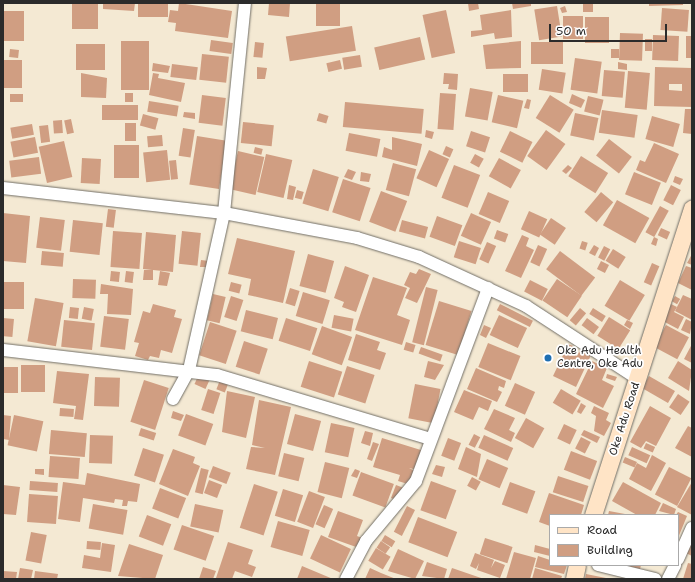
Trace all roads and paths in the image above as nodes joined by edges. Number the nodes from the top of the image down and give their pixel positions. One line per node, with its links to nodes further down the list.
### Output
1 (246, 3): 4 (street)
2 (3, 188): 4 (street)
3 (692, 209): 8 (street, Oke Adu Road)
4 (224, 213): 5 (street); 7 (street)
5 (488, 288): 8 (street); 10 (street)
6 (3, 350): 7 (street)
7 (189, 370): 9 (street); 10 (street)
8 (638, 379): 11 (street, Oke Adu Road)
9 (173, 400)
10 (431, 439): 17 (street)
11 (593, 514)
12 (692, 528): 13 (street)
13 (679, 556)
14 (577, 566): 18 (street)
15 (602, 566): 19 (street)
16 (674, 566): 20 (street)
17 (346, 579)
18 (574, 579)
19 (655, 579)
20 (668, 579)

